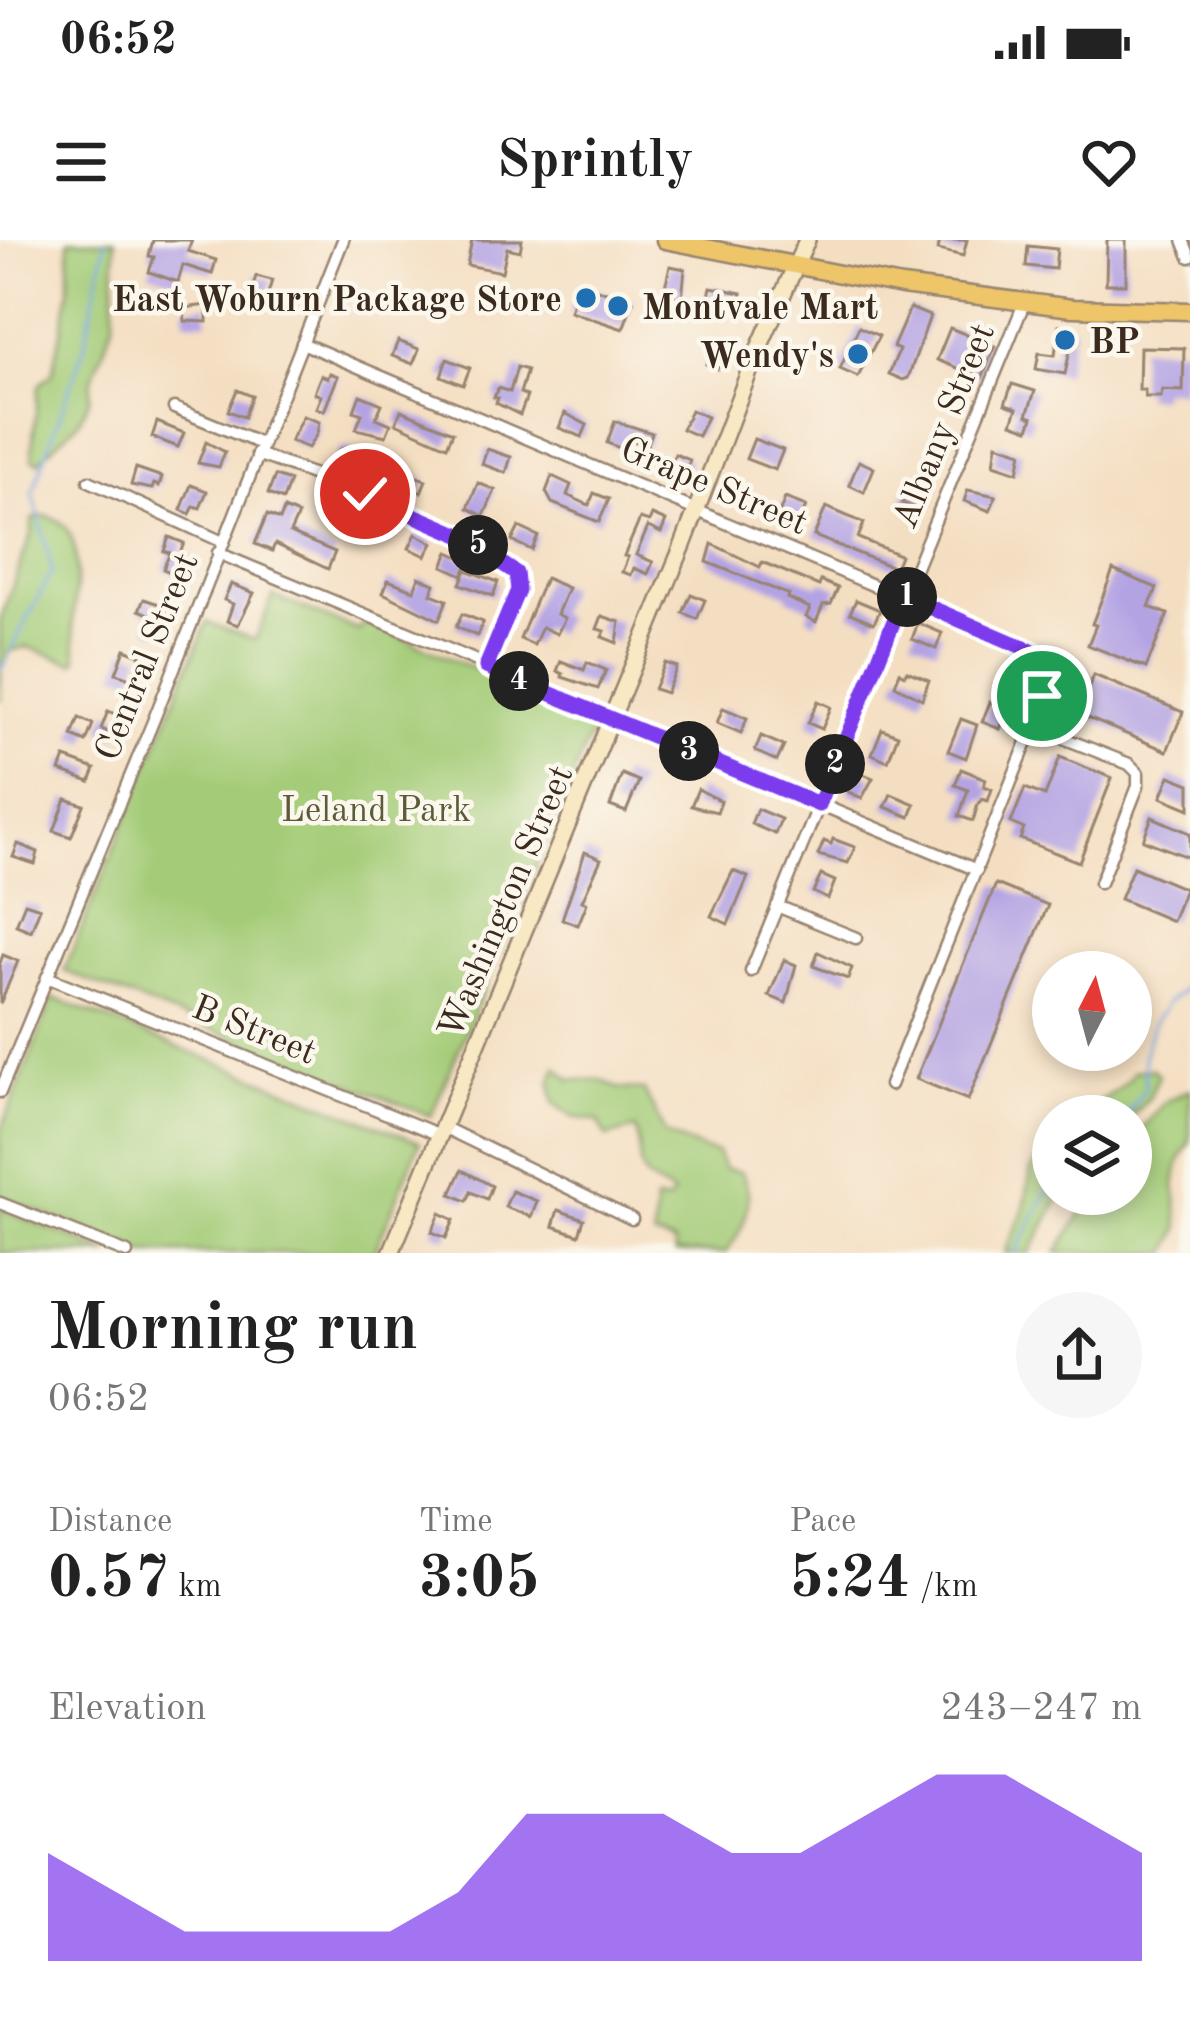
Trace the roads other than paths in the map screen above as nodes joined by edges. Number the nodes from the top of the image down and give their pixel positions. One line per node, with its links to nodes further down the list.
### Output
1 (343, 240): 9 (street, Central Street)
2 (665, 240): 6 (main road)
3 (807, 240): 6 (main road, Washington Street)
4 (1184, 240): 5 (street)
5 (1190, 256)
6 (797, 267): 7 (main road); 13 (main road, Washington Street)
7 (1025, 301): 8 (main road); 15 (street, Albany Street)
8 (1190, 311)
9 (302, 344): 11 (street, Central Street); 13 (street, Grape Street)
10 (174, 408): 11 (street)
11 (259, 449): 14 (street, Central Street); 16 (street)
12 (89, 482): 14 (street)
13 (697, 510): 15 (street, Grape Street); 17 (main road, Washington Street)
14 (220, 547): 16 (street); 25 (street, Central Street)
15 (904, 596): 18 (street, Grape Street); 19 (street, Albany Street)
16 (486, 667): 17 (street)
17 (612, 718): 19 (street); 28 (main road, Washington Street)
18 (1034, 726): 20 (street); 21 (street)
19 (819, 805): 20 (street); 22 (street, Albany Street)
20 (977, 870): 26 (street)
21 (1100, 883)
22 (777, 906): 23 (street); 24 (street, Albany Street)
23 (856, 938)
24 (751, 971)
25 (47, 977): 27 (street, Central Street); 28 (street, B Street)
26 (890, 1085)
27 (0, 1092)
28 (442, 1131): 30 (street, B Street); 32 (main road, Washington Street)
29 (0, 1203): 31 (street)
30 (632, 1219)
31 (128, 1253)
32 (391, 1253)

